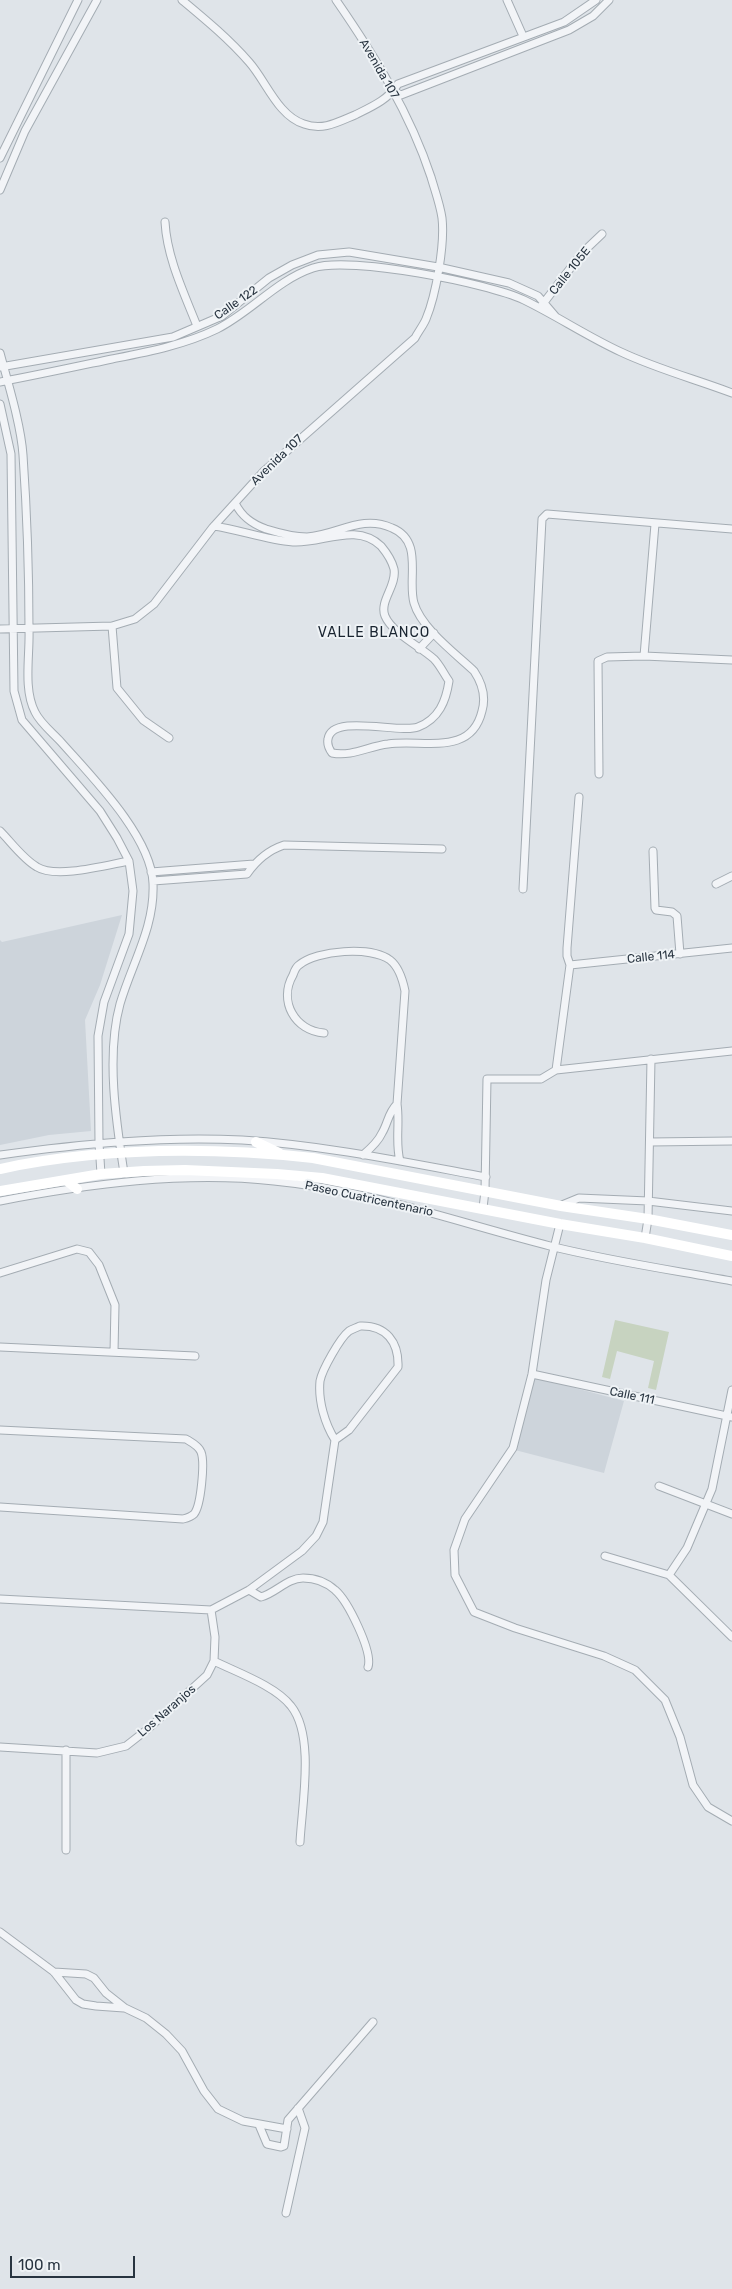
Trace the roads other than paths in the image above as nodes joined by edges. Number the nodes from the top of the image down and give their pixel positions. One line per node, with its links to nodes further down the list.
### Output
1 (78, 0): 10 (street)
2 (97, 0): 11 (street)
3 (182, 0): 9 (street)
4 (336, 0): 9 (street, Avenida 107)
5 (507, 0): 8 (street)
6 (596, 0): 8 (street)
7 (609, 0): 9 (street)
8 (523, 36): 9 (street)
9 (393, 91): 14 (street, Avenida 107)
10 (0, 158)
11 (0, 190)
12 (165, 222): 19 (street)
13 (602, 234): 16 (street, Calle 105E)
14 (438, 267): 15 (street, Avenida 107); 16 (street, Calle 122); 19 (street, Calle 122)
15 (436, 276): 17 (street, Calle 122); 22 (street, Calle 122); 25 (street, Avenida 107)
16 (544, 302): 17 (street, Calle 105E); 18 (street, Calle 122)
17 (539, 309): 18 (street, Calle 122)
18 (562, 322): 23 (street, Calle 122)
19 (197, 326): 21 (street, Calle 122)
20 (0, 353): 21 (street)
21 (2, 366): 22 (street)
22 (4, 382): 36 (street)
23 (732, 393)
24 (0, 404): 35 (street)
25 (235, 503): 26 (street); 29 (street, Avenida 107)
26 (254, 524): 27 (street); 31 (street)
27 (382, 524): 32 (street); 37 (street)
28 (655, 524): 30 (street); 39 (street); 53 (street)
29 (214, 526): 31 (street); 33 (street, Avenida 107)
30 (732, 529)
31 (248, 533): 32 (street)
32 (374, 539): 38 (street)
33 (112, 626): 36 (street, Avenida 107); 41 (street)
34 (0, 629): 35 (street, Avenida 107)
35 (14, 629): 36 (street, Avenida 107); 47 (street)
36 (30, 630): 49 (street)
37 (434, 632): 38 (street); 38 (street)
38 (419, 649)
39 (644, 656): 40 (street); 42 (street)
40 (732, 660)
41 (169, 738)
42 (599, 774)
43 (579, 797): 56 (street)
44 (0, 831): 47 (street)
45 (442, 849): 48 (street)
46 (653, 851): 55 (street)
47 (129, 861): 65 (street)
48 (254, 864): 49 (street); 51 (street)
49 (150, 872): 51 (street)
50 (732, 876): 52 (street)
51 (153, 880): 66 (street)
52 (716, 884)
53 (523, 889)
54 (732, 948): 55 (street, Calle 114)
55 (680, 954): 56 (street, Calle 114)
56 (570, 965): 60 (street)
57 (324, 1033): 61 (street)
58 (732, 1051): 59 (street)
59 (652, 1059): 60 (street); 64 (street)
60 (556, 1070): 77 (street)
61 (397, 1104): 70 (street); 71 (street)
62 (732, 1141): 64 (street)
63 (256, 1142): 66 (street); 69 (street); 70 (street)
64 (650, 1142): 84 (street)
65 (99, 1143): 66 (street); 67 (street); 68 (street)
66 (121, 1147): 68 (street); 69 (street); 73 (street)
67 (0, 1155)
68 (99, 1155): 72 (street); 75 (street)
69 (285, 1155): 82 (street)
70 (363, 1156): 71 (street)
71 (400, 1161): 77 (street)
72 (0, 1169)
73 (124, 1173): 75 (street, Paseo Cuatricentenario); 76 (street, Paseo Cuatricentenario)
74 (262, 1173): 76 (street, Paseo Cuatricentenario); 79 (street); 86 (street, Paseo Cuatricentenario)
75 (101, 1174): 78 (street, Paseo Cuatricentenario)
76 (155, 1176): 79 (street, Paseo Cuatricentenario); 80 (street, Paseo Cuatricentenario)
77 (486, 1177): 82 (street)
78 (66, 1180): 80 (street); 81 (street, Paseo Cuatricentenario)
79 (275, 1181): 92 (street, Paseo Cuatricentenario)
80 (77, 1188): 83 (street, Paseo Cuatricentenario)
81 (0, 1190)
82 (486, 1191): 85 (street); 86 (street)
83 (0, 1201)
84 (648, 1201): 85 (street); 87 (street); 88 (street)
85 (561, 1206): 88 (street)
86 (483, 1208): 89 (street, Paseo Cuatricentenario)
87 (732, 1211)
88 (648, 1218): 90 (street); 91 (street)
89 (560, 1224): 91 (street, Paseo Cuatricentenario); 92 (street)
90 (732, 1235)
91 (645, 1238): 93 (street, Paseo Cuatricentenario)
92 (553, 1247): 95 (street, Paseo Cuatricentenario); 99 (street)
93 (732, 1256)
94 (0, 1274): 97 (street)
95 (732, 1281)
96 (0, 1347): 97 (street)
97 (114, 1352): 98 (street)
98 (195, 1356)
99 (532, 1374): 101 (street, Calle 111); 118 (street)
100 (732, 1390): 101 (street)
101 (730, 1417): 105 (street)
102 (0, 1430): 106 (street)
103 (335, 1440): 103 (street); 110 (street)
104 (659, 1486): 105 (street)
105 (705, 1505): 107 (street); 109 (street)
106 (0, 1507)
107 (732, 1514)
108 (605, 1556): 109 (street)
109 (669, 1575): 113 (street)
110 (249, 1590): 112 (street); 115 (street)
111 (0, 1598): 112 (street)
112 (211, 1610): 114 (street)
113 (732, 1637)
114 (214, 1661): 117 (street, Los Naranjos); 119 (street)
115 (368, 1667)
116 (0, 1747): 117 (street, Los Naranjos)
117 (66, 1750): 120 (street)
118 (732, 1821)
119 (300, 1842)
120 (66, 1850)
121 (0, 1932): 122 (street)
122 (54, 1972): 123 (street); 124 (street)
123 (106, 1993): 124 (street); 125 (street)
124 (96, 2006): 125 (street)
125 (125, 2008): 128 (street)
126 (373, 2022): 127 (street)
127 (298, 2108): 129 (street); 130 (street)
128 (259, 2125): 129 (street); 129 (street)
129 (287, 2128)
130 (286, 2213)

